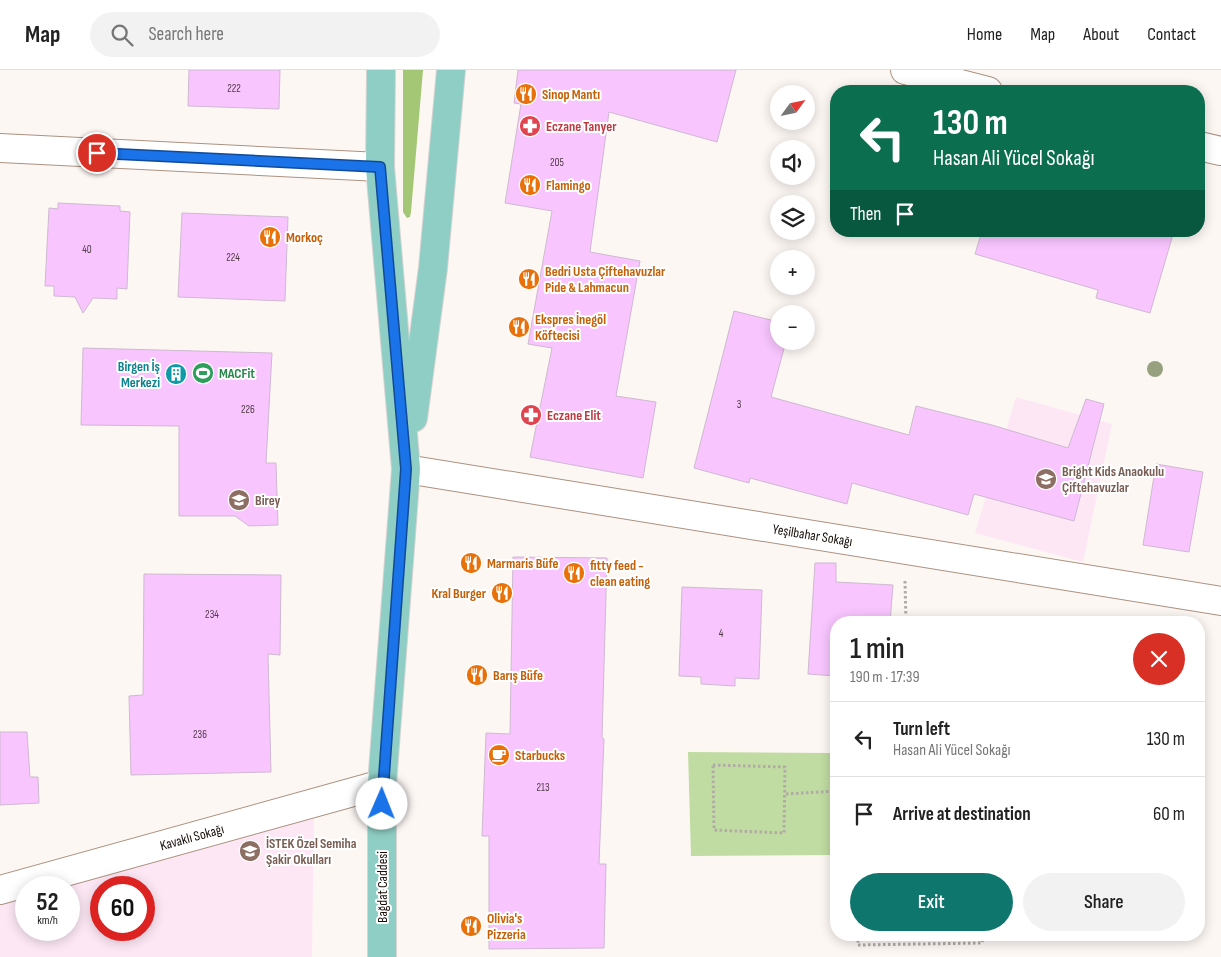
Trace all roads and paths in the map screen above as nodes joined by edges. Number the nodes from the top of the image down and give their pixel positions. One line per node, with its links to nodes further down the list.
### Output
1 (381, 70): 8 (main road, Bağdat Caddesi)
2 (451, 70): 9 (main road)
3 (905, 70): 4 (street)
4 (964, 85)
5 (1205, 147): 7 (street)
6 (0, 148): 8 (street)
7 (1221, 151)
8 (380, 167): 9 (main road, Bağdat Caddesi)
9 (406, 469): 10 (street, Yeşilbahar Sokağı); 13 (main road, Bağdat Caddesi)
10 (905, 550): 11 (street, Yeşilbahar Sokağı); 12 (path)
11 (1221, 601)
12 (906, 616)
13 (382, 784): 16 (street, Kavaklı Sokağı); 19 (main road, Bağdat Caddesi)
14 (830, 791): 15 (path)
15 (786, 794): 15 (path)
16 (0, 890)
17 (858, 941): 18 (path)
18 (982, 941)
19 (382, 957)

